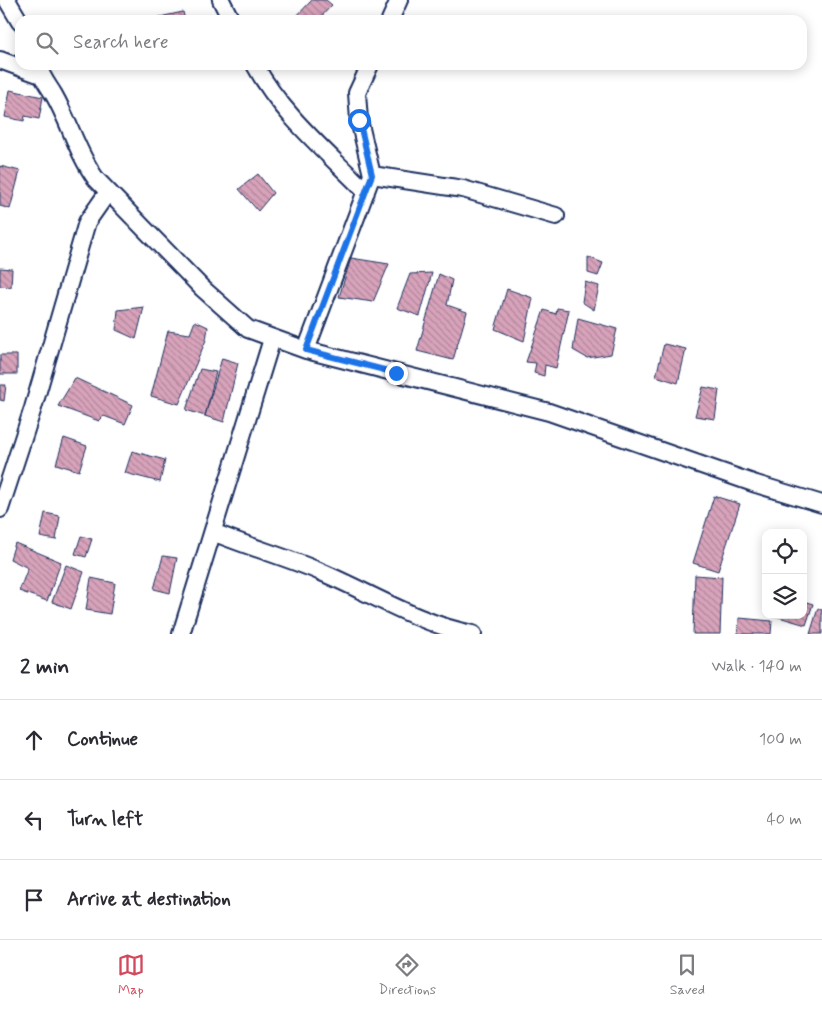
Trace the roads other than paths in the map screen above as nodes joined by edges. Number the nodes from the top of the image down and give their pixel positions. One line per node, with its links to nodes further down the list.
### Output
1 (7, 0): 4 (street)
2 (221, 0): 5 (street)
3 (399, 0): 6 (street)
4 (16, 15)
5 (228, 15)
6 (392, 15)
7 (0, 60): 8 (street)
8 (15, 64)
9 (39, 70): 13 (street)
10 (258, 70): 14 (street)
11 (368, 70): 12 (street)
12 (372, 175): 14 (street); 15 (street)
13 (108, 192): 16 (street); 19 (street)
14 (366, 192): 17 (street)
15 (556, 216)
16 (272, 339): 17 (street); 20 (street)
17 (306, 350): 18 (street)
18 (822, 504)
19 (0, 509)
20 (213, 532): 21 (street); 22 (street)
21 (181, 634)
22 (473, 634)

